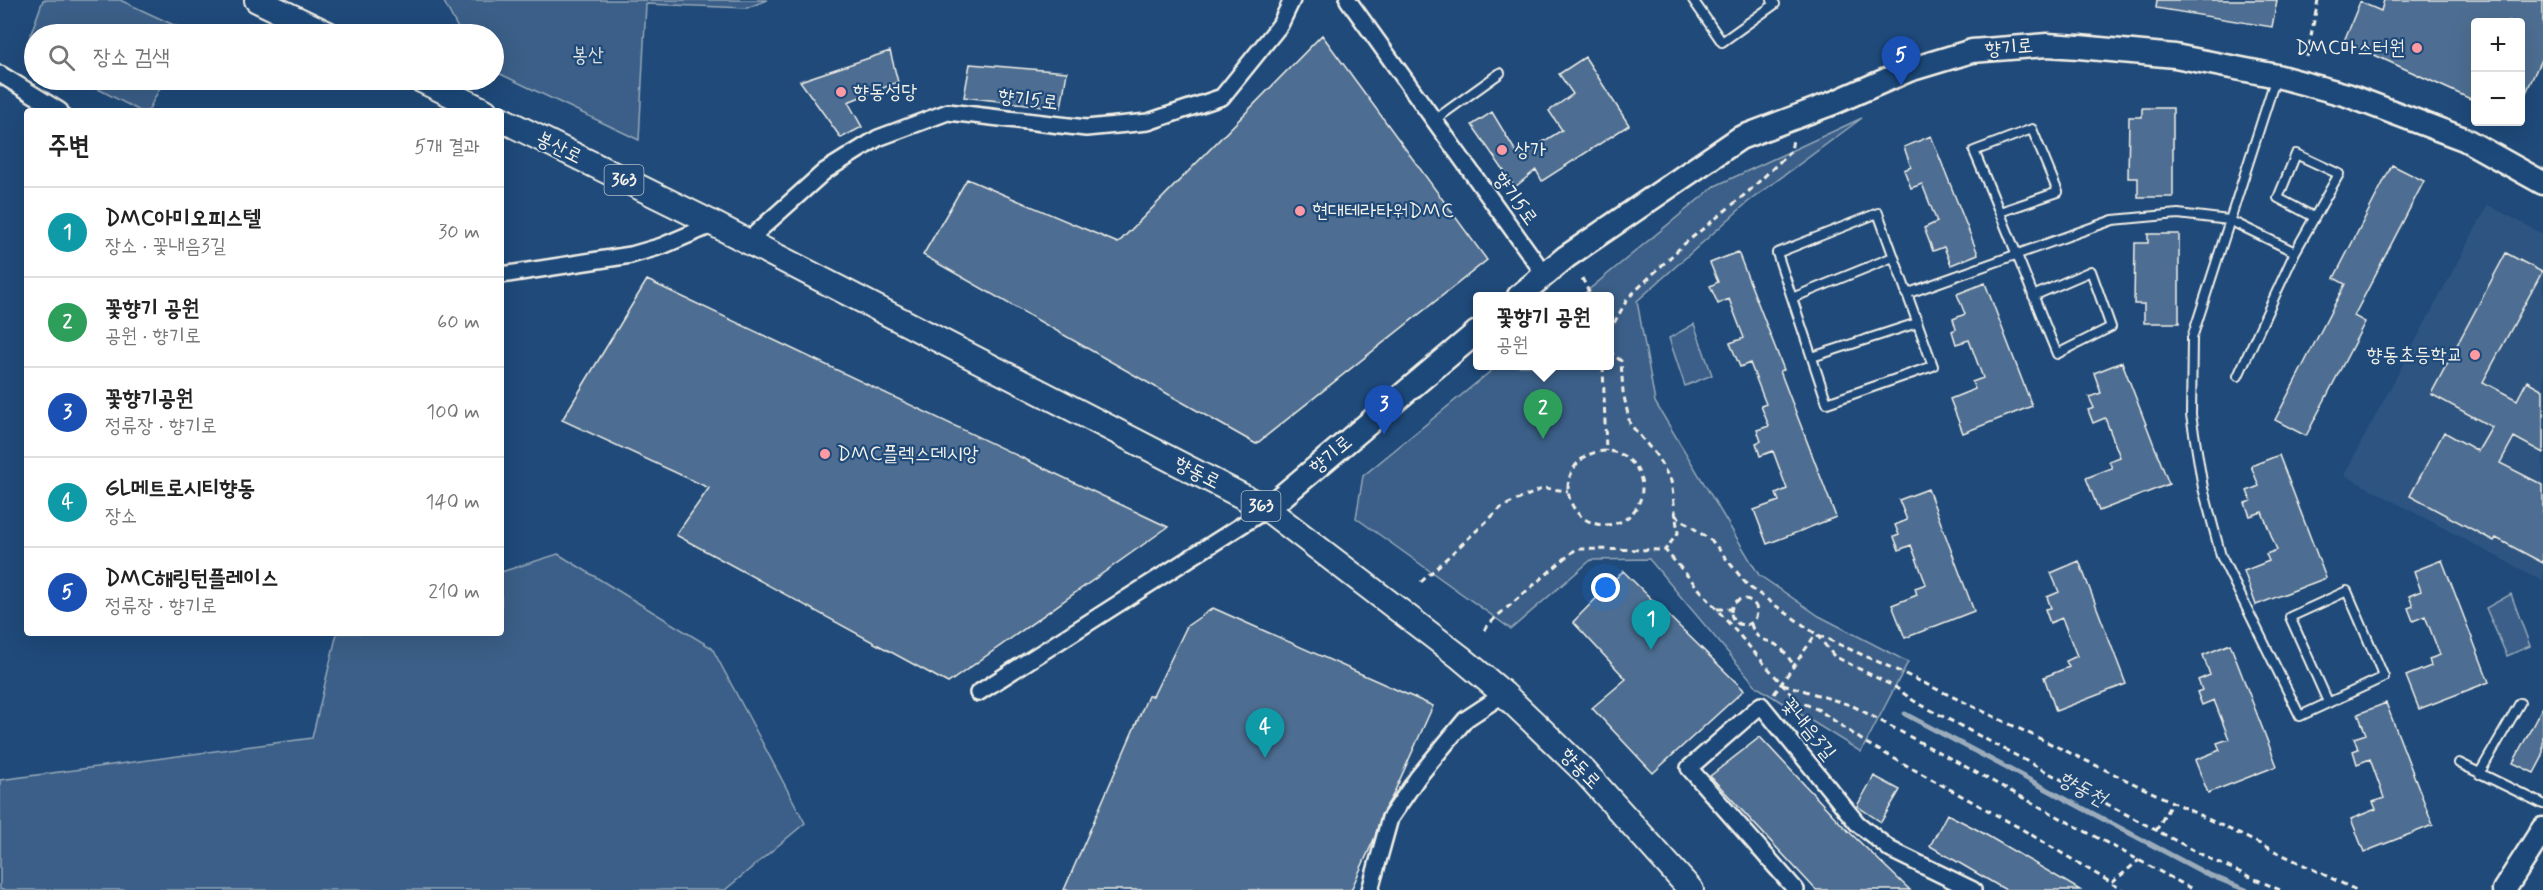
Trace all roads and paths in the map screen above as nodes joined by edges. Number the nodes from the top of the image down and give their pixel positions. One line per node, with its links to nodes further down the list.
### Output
1 (257, 0): 7 (main road)
2 (1292, 0): 25 (street, 향기5로)
3 (1348, 0): 18 (street, 향기5로)
4 (1772, 0): 6 (lane)
5 (2318, 0): 8 (path)
6 (1696, 1)
7 (307, 24)
8 (2307, 57)
9 (1500, 73): 18 (lane)
10 (0, 74): 12 (street)
11 (2277, 76): 20 (main road, 향기로); 23 (lane); 30 (main road, 향기로)
12 (24, 89)
13 (26, 90): 15 (street)
14 (442, 90): 16 (main road)
15 (55, 108)
16 (479, 108)
17 (504, 120): 24 (main road, 봉산로 / 363)
18 (1433, 121): 30 (street, 향기5로)
19 (1793, 138): 37 (path)
20 (2543, 183)
21 (2000, 212): 21 (lane); 27 (lane)
22 (2314, 217): 22 (lane); 26 (lane)
23 (2229, 220): 26 (lane); 27 (lane); 61 (lane)
24 (714, 224): 25 (main road, 봉산로 / 363); 29 (street)
25 (746, 242): 46 (main road, 향동로 / 363)
26 (2295, 252): 43 (lane)
27 (2017, 253): 34 (lane); 35 (lane)
28 (1893, 257): 34 (lane); 36 (lane); 36 (lane)
29 (504, 275)
30 (1545, 275): 32 (main road, 향기로)
31 (1582, 278): 33 (path)
32 (1525, 292)
33 (1589, 292)
34 (1906, 294): 38 (lane)
35 (2033, 296): 35 (lane)
36 (1792, 298): 41 (lane)
37 (1614, 323)
38 (1917, 323): 41 (lane); 41 (lane)
39 (1473, 335): 46 (main road, 향기로)
40 (1614, 355): 47 (path)
41 (1812, 357)
42 (1603, 370): 44 (path)
43 (2238, 376)
44 (1605, 451): 45 (path); 45 (path)
45 (1568, 491): 49 (path)
46 (1267, 509): 59 (street); 60 (main road, 향동로 / 363)
47 (1675, 514): 48 (path); 50 (path)
48 (1665, 550): 52 (path); 55 (path)
49 (1421, 582)
50 (1757, 593): 51 (path); 56 (path)
51 (1751, 601): 53 (path); 54 (path)
52 (1716, 609): 53 (path); 58 (path)
53 (1730, 609): 54 (path)
54 (1751, 624): 57 (path)
55 (1484, 630)
56 (1816, 634): 57 (path); 66 (path); 69 (path)
57 (1794, 665): 58 (path)
58 (1781, 684): 63 (path); 70 (path); 71 (path)
59 (978, 693)
60 (1504, 694): 73 (street); 74 (main road, 향동로 / 363)
61 (2328, 702): 61 (lane)
62 (2520, 703): 65 (lane)
63 (1761, 705): 72 (street, 꽃내음3길); 75 (street, 꽃내음3길)
64 (2459, 763): 65 (lane)
65 (2479, 774): 67 (lane)
66 (2172, 802): 69 (path); 79 (path)
67 (2543, 804)
68 (2543, 829): 80 (main road)
69 (2156, 831): 78 (path)
70 (2139, 860): 71 (path); 77 (path)
71 (2112, 883): 76 (path)
72 (1969, 889)
73 (1370, 890)
74 (1691, 890)
75 (1796, 890)
76 (2124, 890)
77 (2194, 890)
78 (2280, 890)
79 (2356, 890)
80 (2504, 890)

